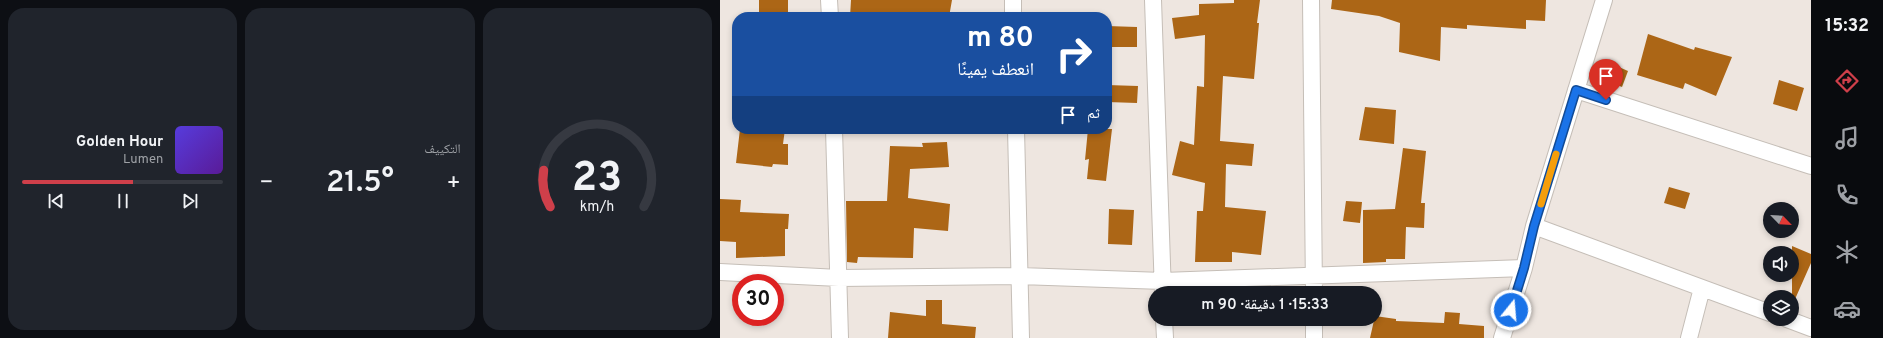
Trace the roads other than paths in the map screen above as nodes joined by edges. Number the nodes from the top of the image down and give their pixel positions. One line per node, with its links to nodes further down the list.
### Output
1 (829, 0): 6 (street)
2 (1013, 0): 7 (street)
3 (1153, 0): 19 (street)
4 (1311, 0): 16 (street)
5 (1604, 0): 8 (street)
6 (830, 12)
7 (1013, 12)
8 (1576, 90): 11 (street); 12 (street)
9 (834, 134): 17 (street)
10 (1016, 134): 15 (street)
11 (1811, 166)
12 (1534, 226): 13 (street); 22 (street)
13 (1524, 268): 16 (street); 32 (street)
14 (720, 272): 17 (street)
15 (1020, 276): 17 (street); 18 (street); 29 (street)
16 (1314, 276): 20 (street); 21 (street)
17 (839, 278): 28 (street)
18 (1150, 286)
19 (1163, 286)
20 (1177, 286)
21 (1314, 286)
22 (1702, 288): 23 (street); 33 (street)
23 (1763, 310)
24 (1799, 324): 27 (street)
25 (1164, 326): 30 (street)
26 (1314, 326): 31 (street)
27 (1811, 328)
28 (840, 338)
29 (1021, 338)
30 (1165, 338)
31 (1314, 338)
32 (1502, 338)
33 (1689, 338)

